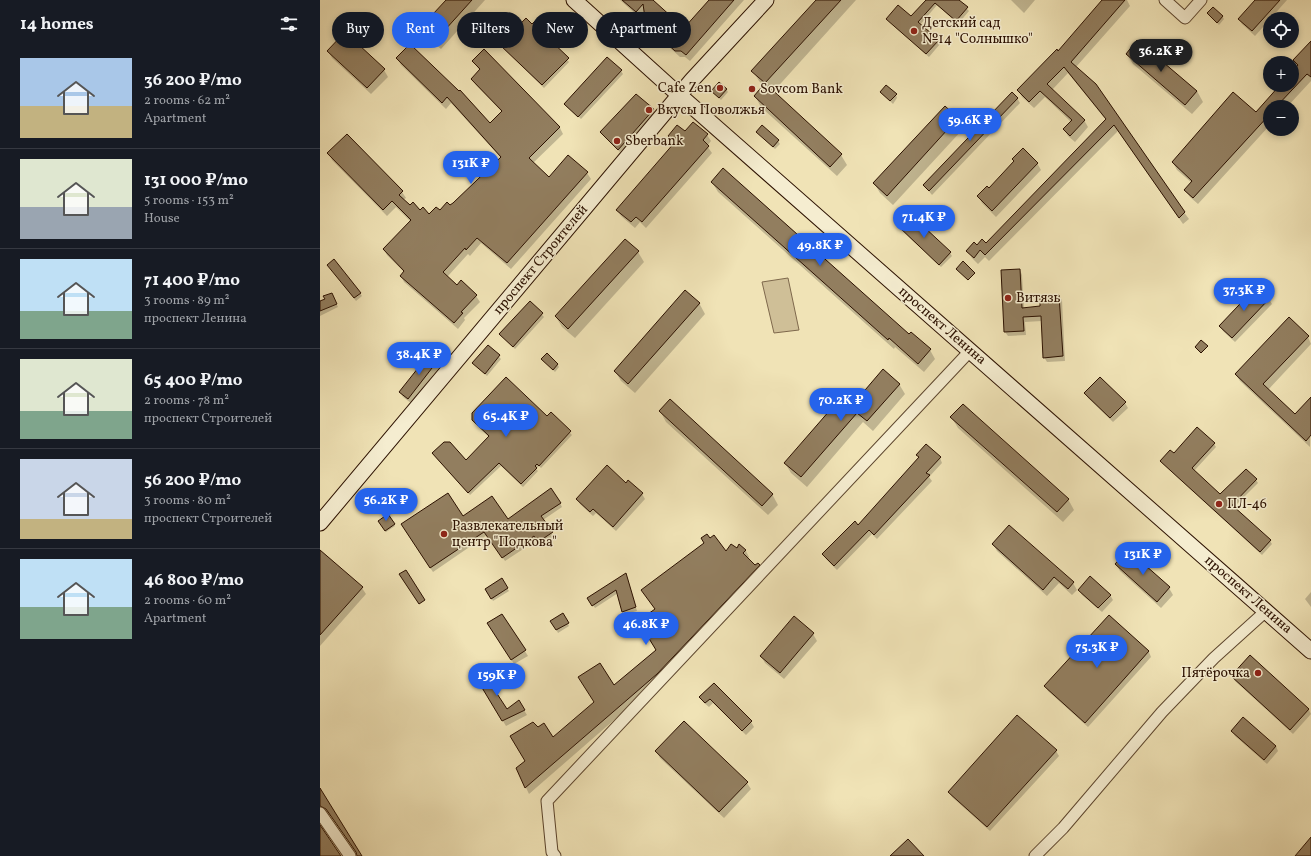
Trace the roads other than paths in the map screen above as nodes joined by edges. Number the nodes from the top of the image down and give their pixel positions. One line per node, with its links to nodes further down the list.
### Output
1 (574, 0): 5 (street, проспект Ленина)
2 (766, 0): 5 (street, проспект Строителей)
3 (1165, 0): 4 (street)
4 (1201, 0)
5 (680, 95): 6 (street, проспект Ленина); 7 (street, проспект Строителей)
6 (970, 351): 8 (street, проспект Ленина); 12 (street)
7 (320, 523)
8 (1266, 611): 9 (street, проспект Ленина); 13 (street)
9 (1311, 651)
10 (320, 813): 11 (street)
11 (350, 856)
12 (555, 856)
13 (1035, 856)

